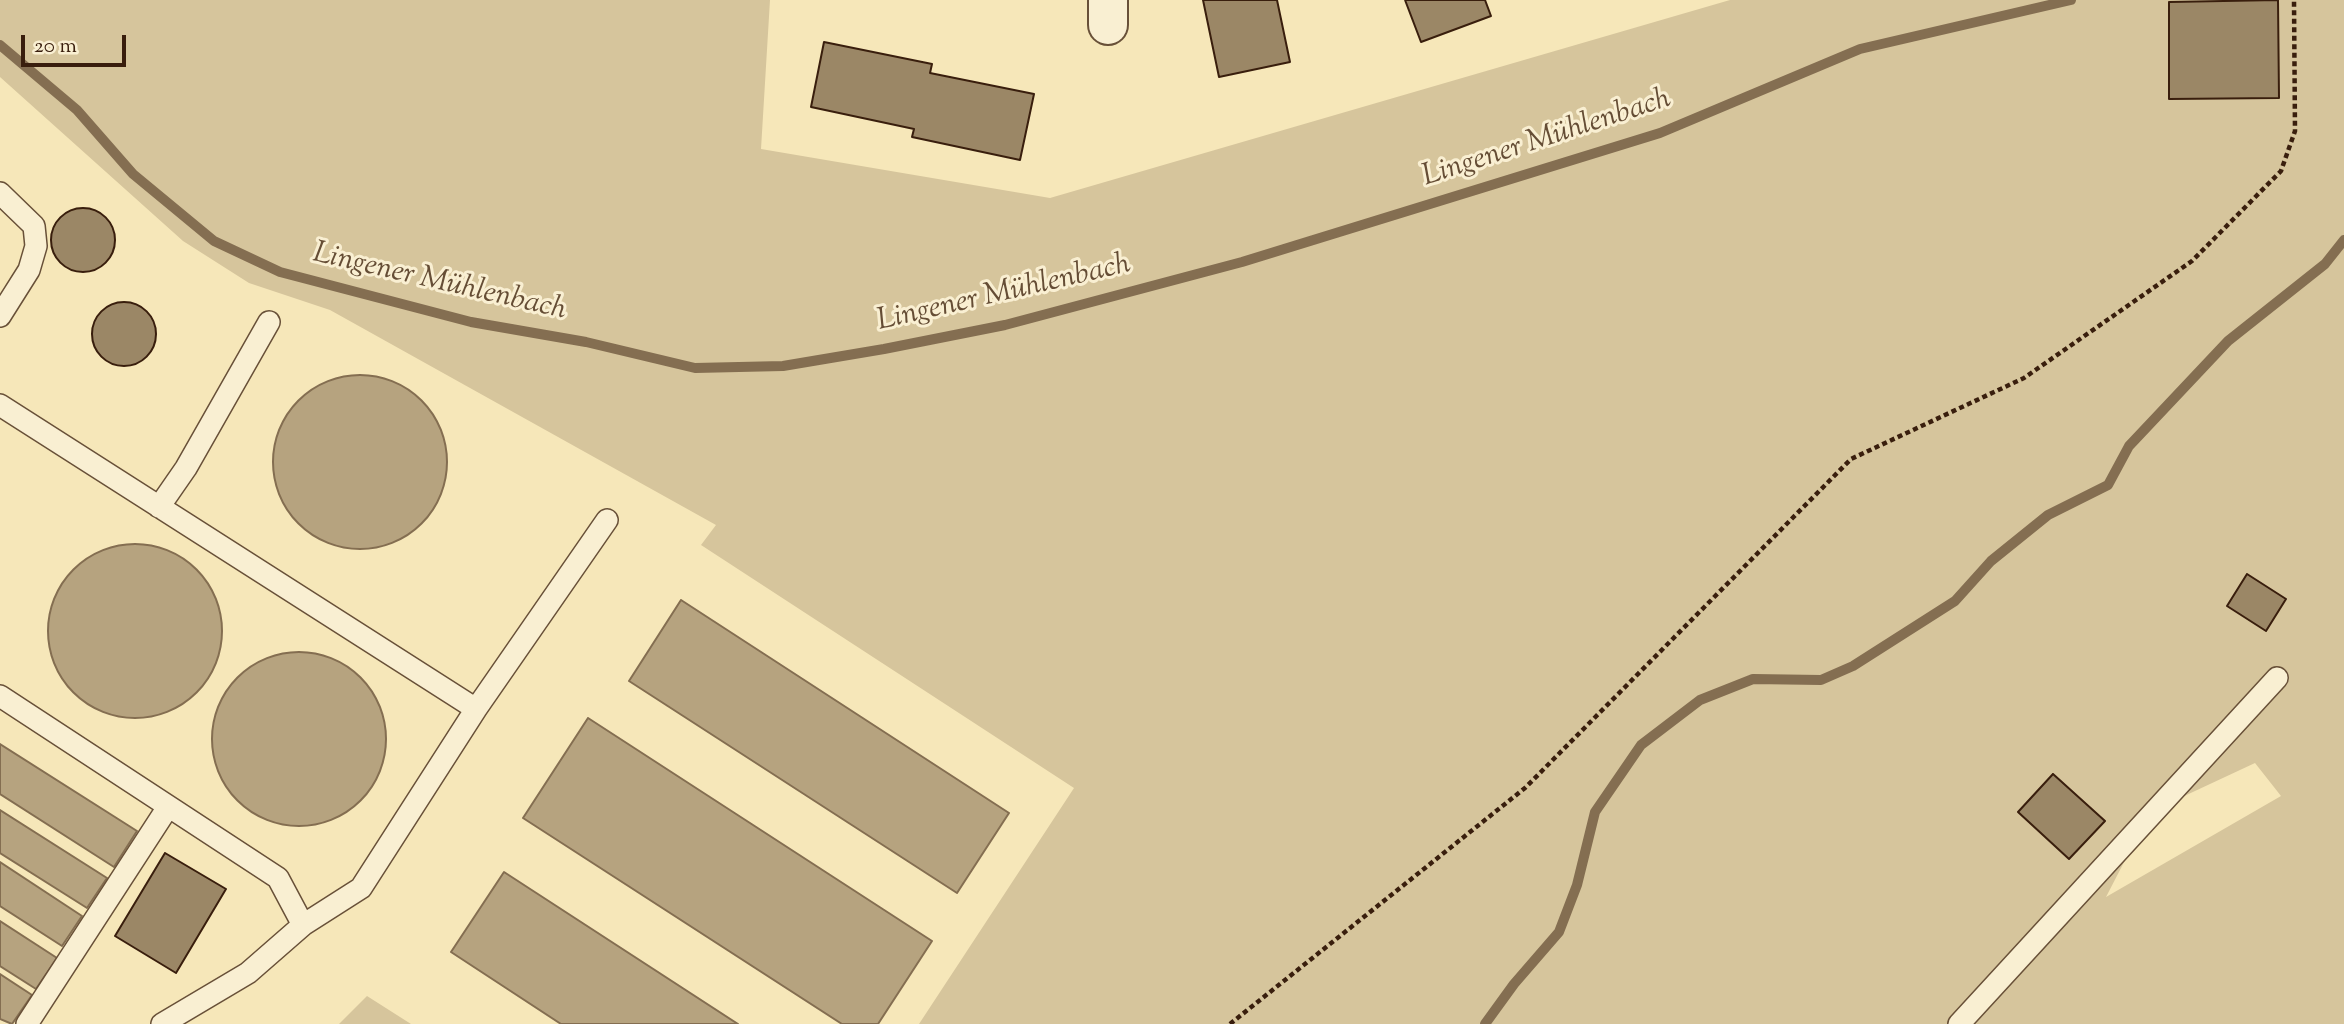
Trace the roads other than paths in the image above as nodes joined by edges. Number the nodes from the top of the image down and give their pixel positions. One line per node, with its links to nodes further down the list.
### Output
1 (0, 193): 2 (lane)
2 (0, 316)
3 (269, 322): 5 (lane)
4 (0, 405): 5 (lane)
5 (159, 507): 9 (lane)
6 (607, 520): 9 (lane)
7 (2277, 678): 14 (lane)
8 (0, 696): 10 (lane)
9 (476, 709): 11 (lane)
10 (168, 807): 11 (lane); 12 (lane)
11 (303, 925): 13 (lane)
12 (27, 1024)
13 (162, 1024)
14 (1958, 1024)

